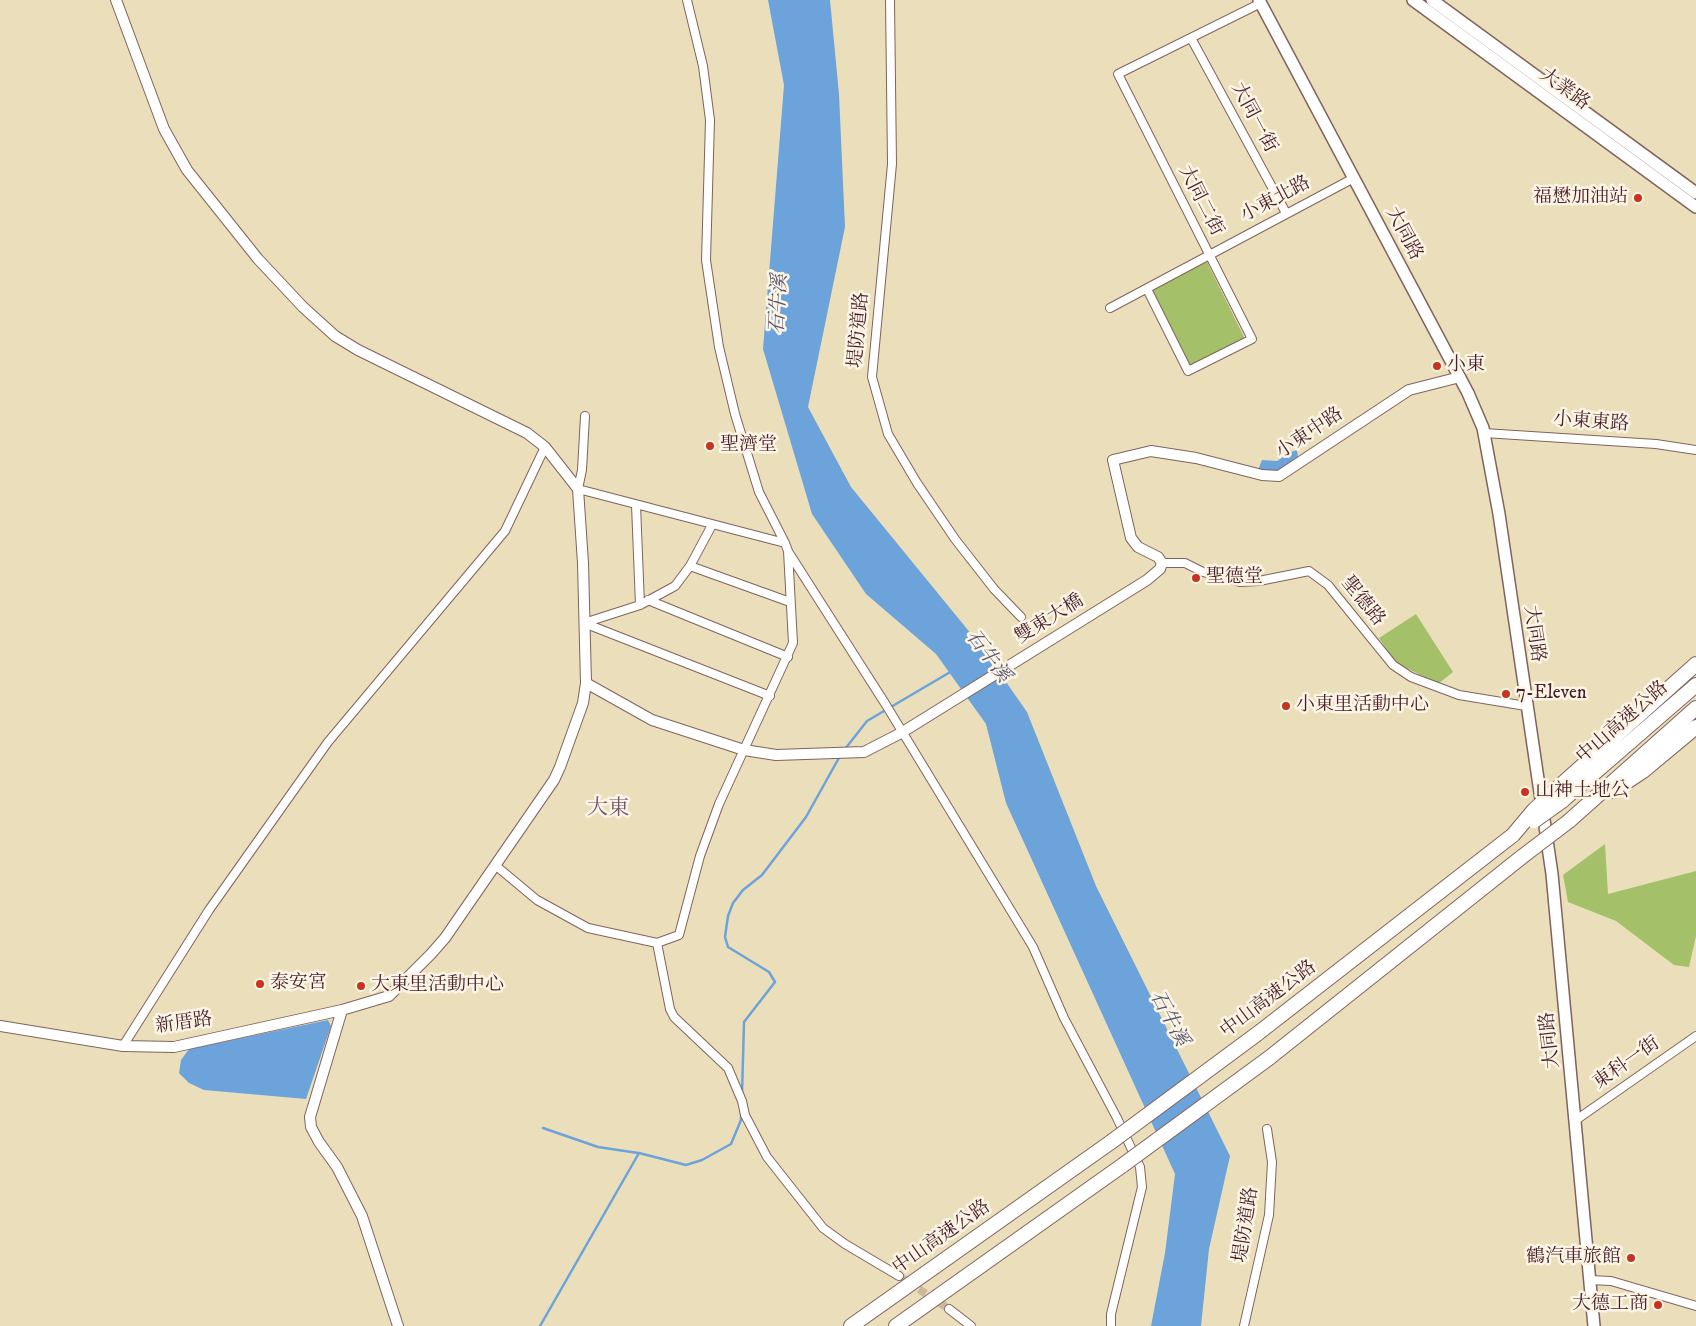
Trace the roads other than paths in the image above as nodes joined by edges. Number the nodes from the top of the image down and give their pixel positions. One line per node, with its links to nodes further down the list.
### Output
1 (116, 0): 19 (street)
2 (687, 0): 24 (street)
3 (890, 0): 30 (street, 堤防道路)
4 (1412, 0): 8 (main road, 大業路)
5 (1432, 0): 8 (main road, 大業路)
6 (1260, 2): 7 (street, 大同二街); 9 (main road, 大同路)
7 (1191, 38): 12 (street, 大同一街); 13 (street, 大同二街)
8 (1508, 63): 10 (main road, 大業路); 11 (main road, 大業路)
9 (1352, 179): 12 (street, 小東北路); 16 (main road, 大同路)
10 (1696, 193)
11 (1696, 207)
12 (1286, 213): 13 (street, 小東北路)
13 (1209, 255): 14 (street, 小東北路); 14 (street, 大同二街)
14 (1147, 288): 15 (street, 小東北路)
15 (1110, 308)
16 (1460, 377): 18 (main road, 大同路); 25 (street, 小東中路)
17 (585, 416): 21 (street)
18 (1484, 433): 20 (street, 小東東路); 37 (main road, 大同路)
19 (545, 447): 21 (street); 49 (street)
20 (1696, 450)
21 (578, 489): 22 (street); 31 (street, 新厝路)
22 (636, 505): 23 (street); 29 (street)
23 (712, 525): 24 (street); 26 (street)
24 (786, 547): 28 (street); 40 (street)
25 (1162, 563): 37 (street, 聖德路); 40 (street, 雙東大橋)
26 (690, 566): 27 (street); 28 (street)
27 (648, 600): 29 (street); 32 (street)
28 (790, 602): 32 (street)
29 (640, 606): 31 (street)
30 (1021, 617)
31 (584, 623): 34 (street, 新厝路); 36 (street)
32 (788, 657): 36 (street)
33 (1696, 664): 43 (highway, bridge)
34 (586, 683): 41 (street, 雙東大橋); 44 (street, 新厝路)
35 (1696, 685): 43 (highway, 中山高速公路, bridge)
36 (770, 696): 41 (street)
37 (1526, 706): 50 (main road, 大同路)
38 (1696, 708): 42 (highway, 中山高速公路)
39 (1696, 727): 42 (highway)
40 (901, 733): 41 (street, 雙東大橋); 60 (street)
41 (744, 750): 45 (street)
42 (1569, 821): 58 (highway, 中山高速公路, bridge)
43 (1513, 835): 57 (highway, 中山高速公路, bridge)
44 (495, 865): 45 (street); 46 (street, 新厝路)
45 (657, 944): 52 (street)
46 (342, 1010): 49 (street, 新厝路); 56 (street)
47 (0, 1026): 49 (street, 新厝路)
48 (1696, 1036): 50 (street, 東科一街)
49 (124, 1046)
50 (1576, 1120): 53 (main road, 大同路)
51 (1267, 1128): 61 (street, 堤防道路)
52 (899, 1276)
53 (1590, 1280): 54 (street); 62 (main road, 大同路)
54 (1696, 1306)
55 (949, 1308): 59 (street)
56 (398, 1326)
57 (851, 1326)
58 (896, 1326)
59 (971, 1326)
60 (1111, 1326)
61 (1244, 1326)
62 (1594, 1326)

